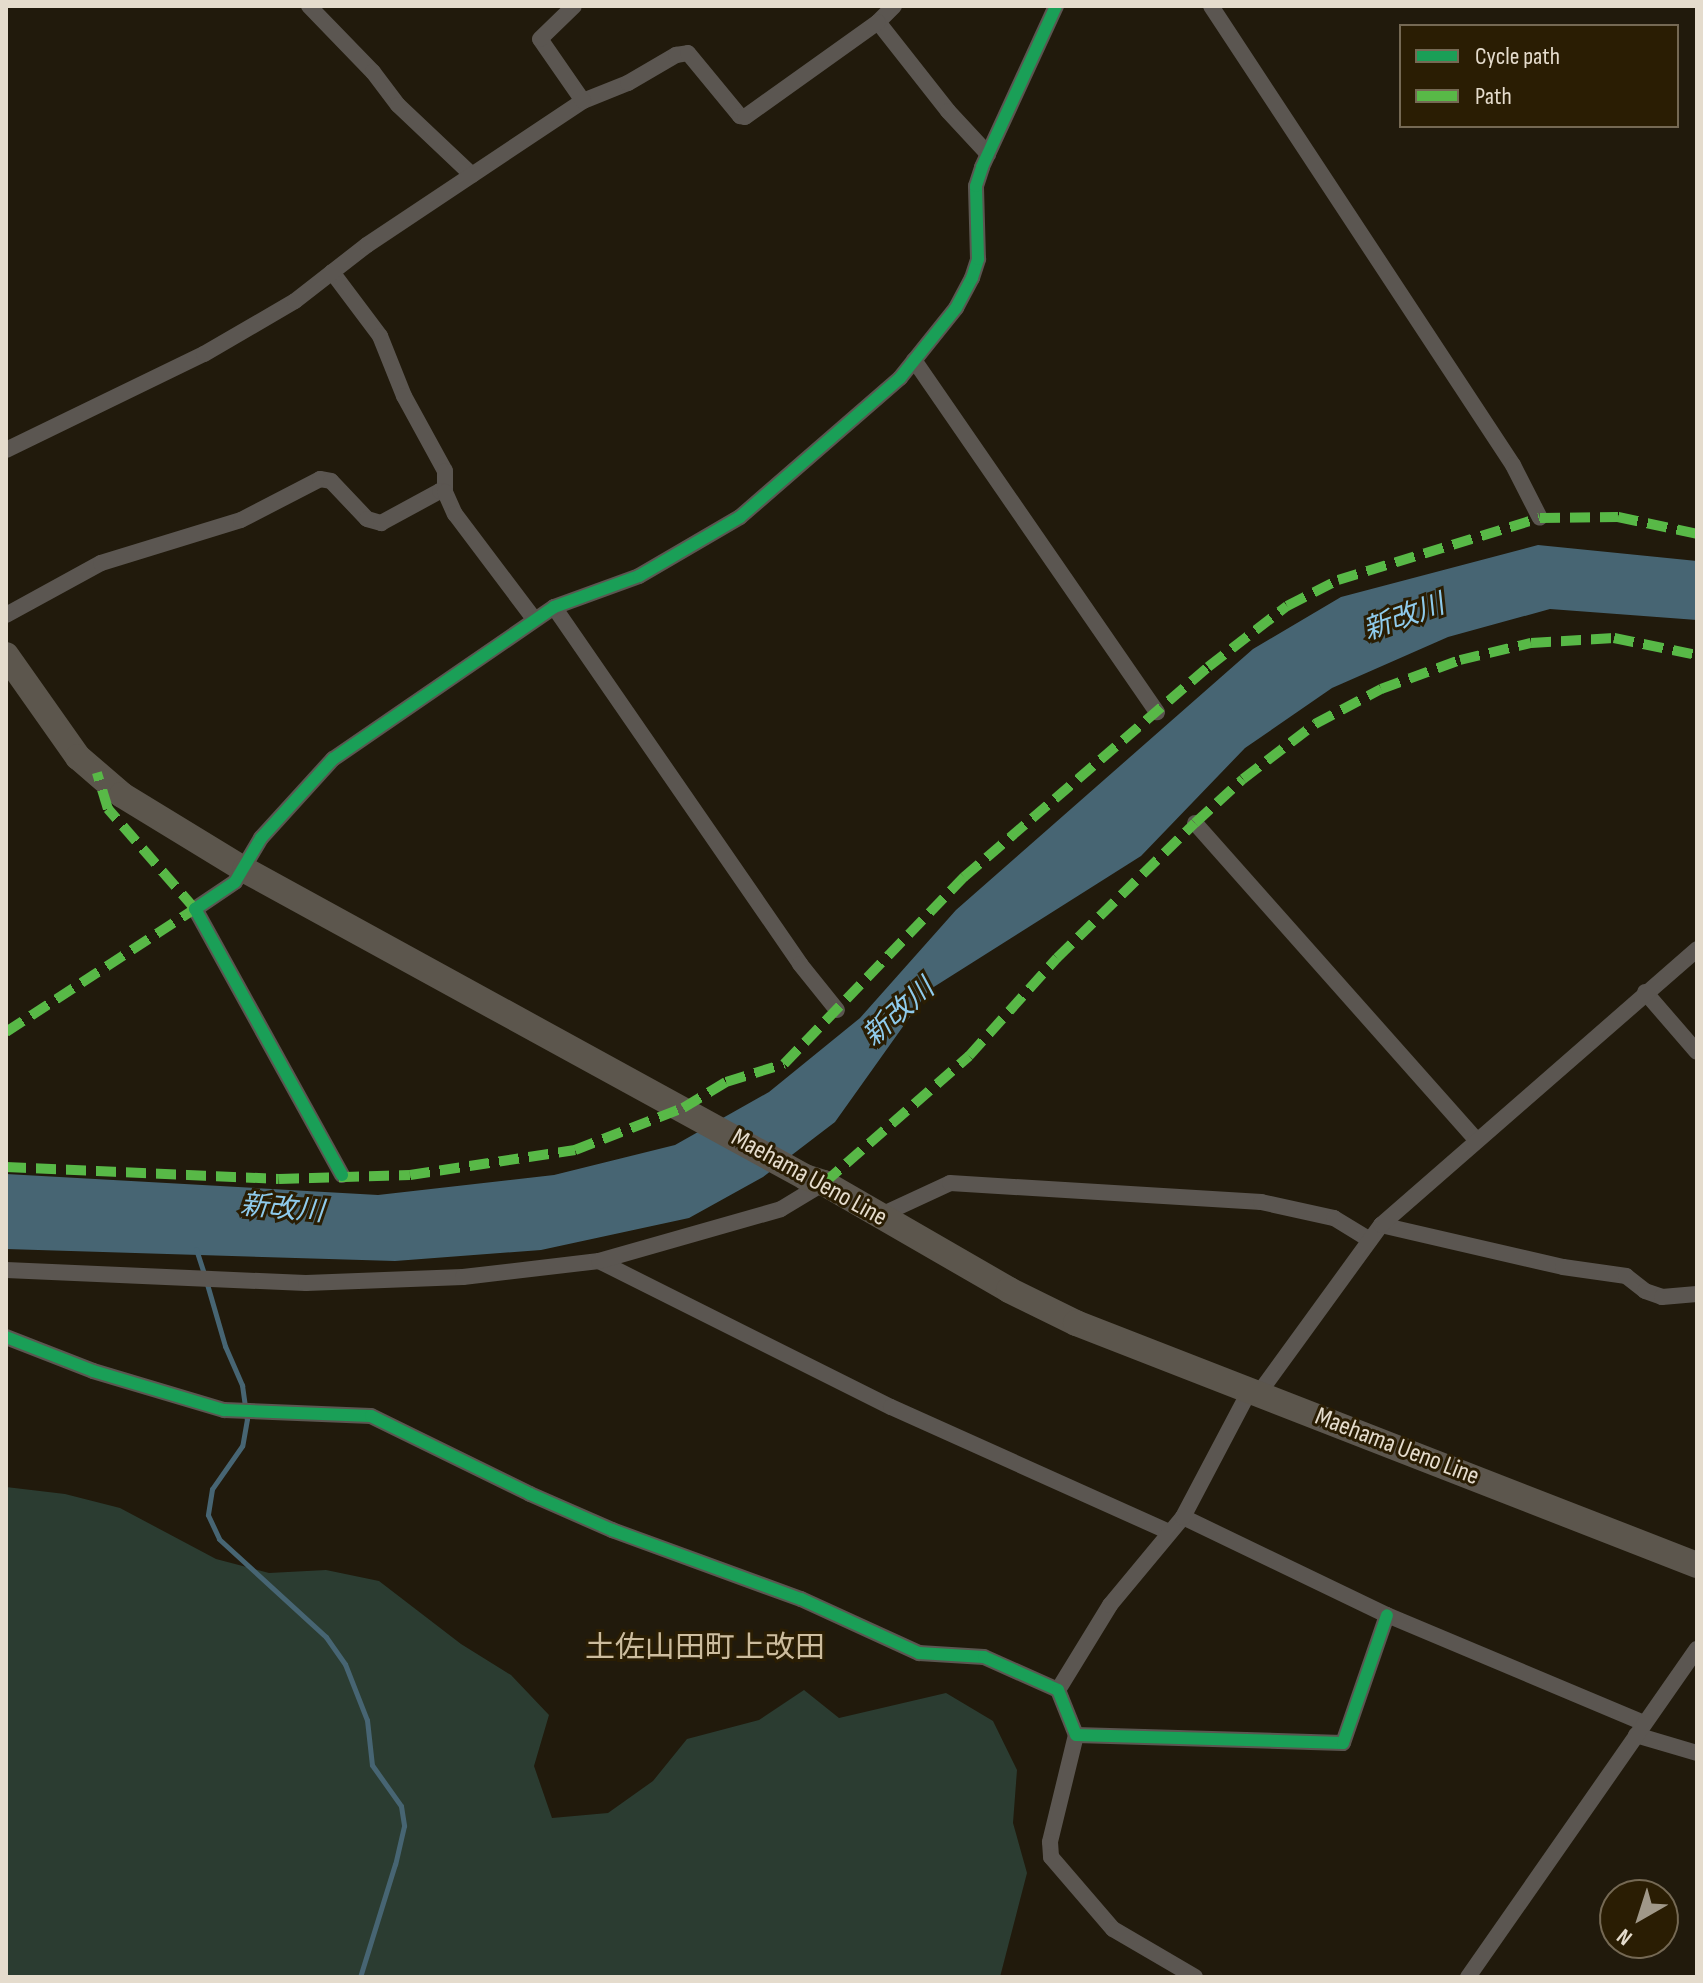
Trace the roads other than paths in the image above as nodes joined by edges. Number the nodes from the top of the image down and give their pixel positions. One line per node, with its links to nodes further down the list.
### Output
1 (309, 6): 9 (street)
2 (574, 6): 7 (street)
3 (894, 6): 6 (street)
4 (1056, 6): 8 (street)
5 (1211, 6): 14 (street)
6 (878, 22): 7 (street); 8 (street)
7 (583, 101): 9 (street)
8 (988, 154): 11 (street)
9 (472, 175): 10 (street)
10 (332, 272): 12 (street); 13 (street)
11 (914, 360): 15 (street); 19 (street)
12 (6, 450)
13 (445, 492): 16 (street); 17 (street)
14 (1540, 518)
15 (554, 607): 17 (street); 24 (street)
16 (6, 615)
17 (534, 619): 21 (street)
18 (6, 655): 21 (main road, Maehama Ueno Line)
19 (1157, 712)
20 (1195, 823): 26 (street)
21 (245, 870): 27 (street); 28 (main road, Maehama Ueno Line)
22 (1697, 949): 23 (street)
23 (1645, 992): 25 (street); 26 (street)
24 (837, 1010)
25 (1697, 1052)
26 (1476, 1139): 30 (street)
27 (342, 1175)
28 (815, 1180): 29 (main road, Maehama Ueno Line); 32 (street)
29 (879, 1216): 31 (street); 36 (main road, Maehama Ueno Line)
30 (1381, 1225): 31 (street); 34 (street)
31 (1370, 1240): 36 (street)
32 (599, 1261): 33 (street); 38 (street)
33 (6, 1270)
34 (1697, 1294)
35 (6, 1337): 42 (street)
36 (1255, 1392): 37 (street); 39 (main road, Maehama Ueno Line)
37 (1183, 1517): 38 (street); 40 (street)
38 (1169, 1532): 42 (street)
39 (1697, 1565)
40 (1387, 1615): 43 (street); 44 (street)
41 (1697, 1649): 43 (street)
42 (1058, 1690): 44 (street)
43 (1640, 1729): 45 (street); 47 (street)
44 (1076, 1735): 46 (street)
45 (1697, 1753)
46 (1195, 1977)
47 (1468, 1977)

